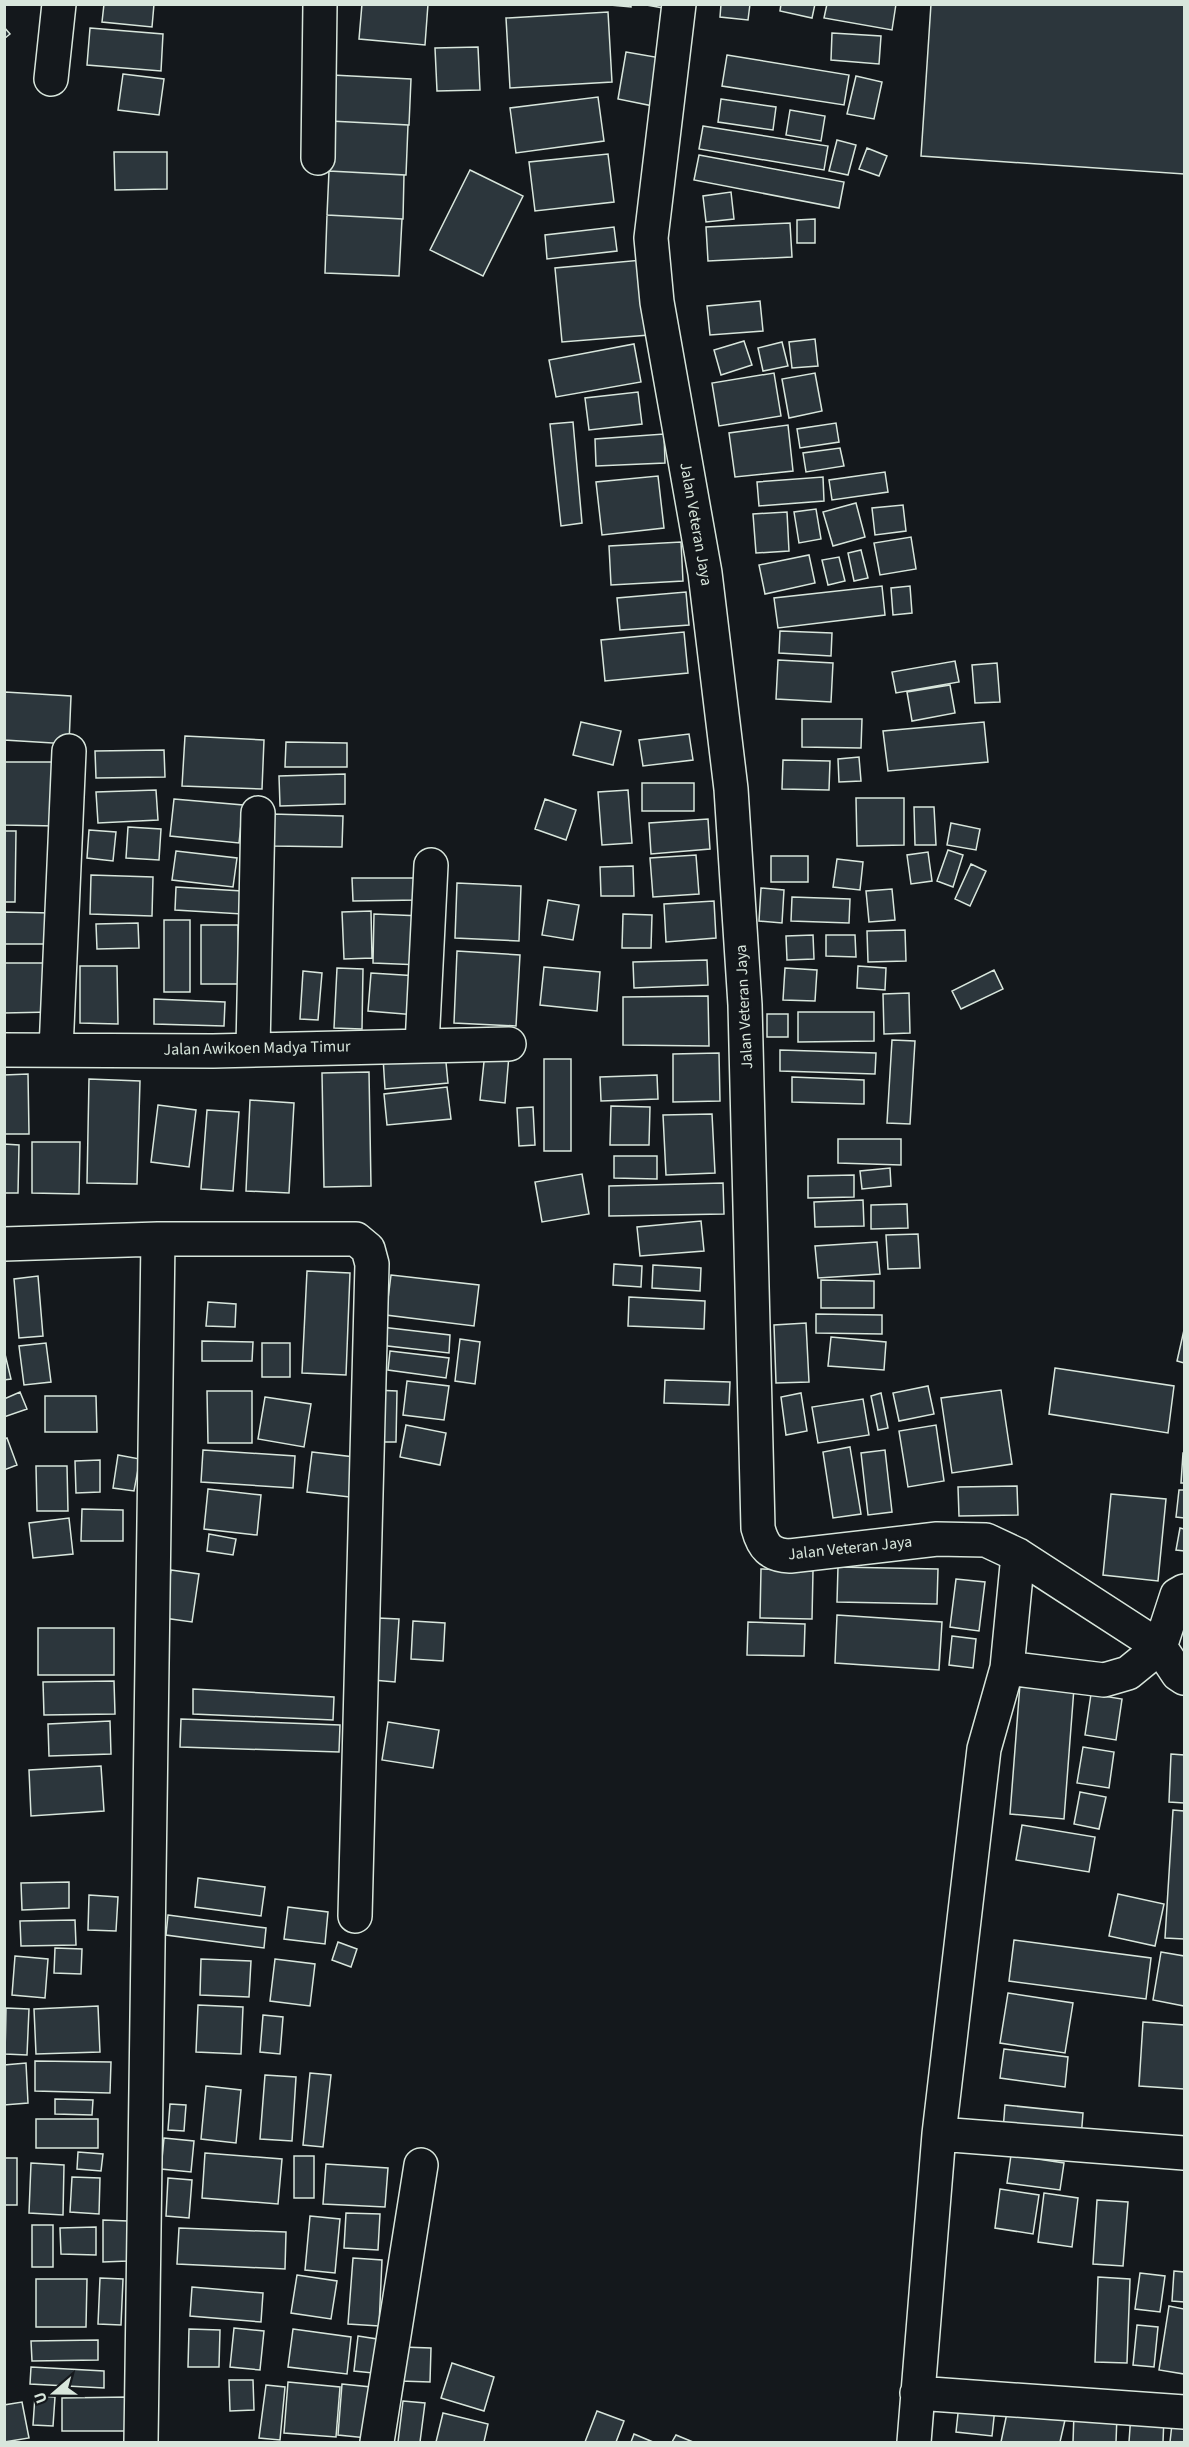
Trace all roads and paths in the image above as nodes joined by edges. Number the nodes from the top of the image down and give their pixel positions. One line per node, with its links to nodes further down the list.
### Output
1 (59, 4): 4 (street)
2 (320, 4): 5 (street)
3 (679, 4): 16 (street, Jalan Veteran Jaya)
4 (51, 79)
5 (318, 158)
6 (69, 751): 13 (street)
7 (258, 813): 11 (street)
8 (431, 865): 10 (street)
9 (509, 1044): 10 (street, Jalan Awikoen Madya Timur)
10 (422, 1045): 11 (street, Jalan Awikoen Madya Timur)
11 (253, 1048): 13 (street, Jalan Awikoen Madya Timur)
12 (4, 1050): 13 (street, Jalan Awikoen Madya Timur)
13 (56, 1050)
14 (158, 1239): 15 (street); 21 (street); 27 (street)
15 (4, 1244)
16 (1018, 1555): 18 (street, Jalan Veteran Jaya); 19 (street)
17 (1185, 1591): 18 (street)
18 (1160, 1647): 19 (street); 20 (street, Jalan Veteran Jaya)
19 (1007, 1668): 22 (street)
20 (1185, 1678)
21 (355, 1916)
22 (939, 2134): 23 (street); 25 (street)
23 (1185, 2153)
24 (421, 2165): 28 (street)
25 (917, 2393): 26 (street); 29 (street)
26 (1185, 2412)
27 (141, 2442)
28 (376, 2442)
29 (914, 2442)

